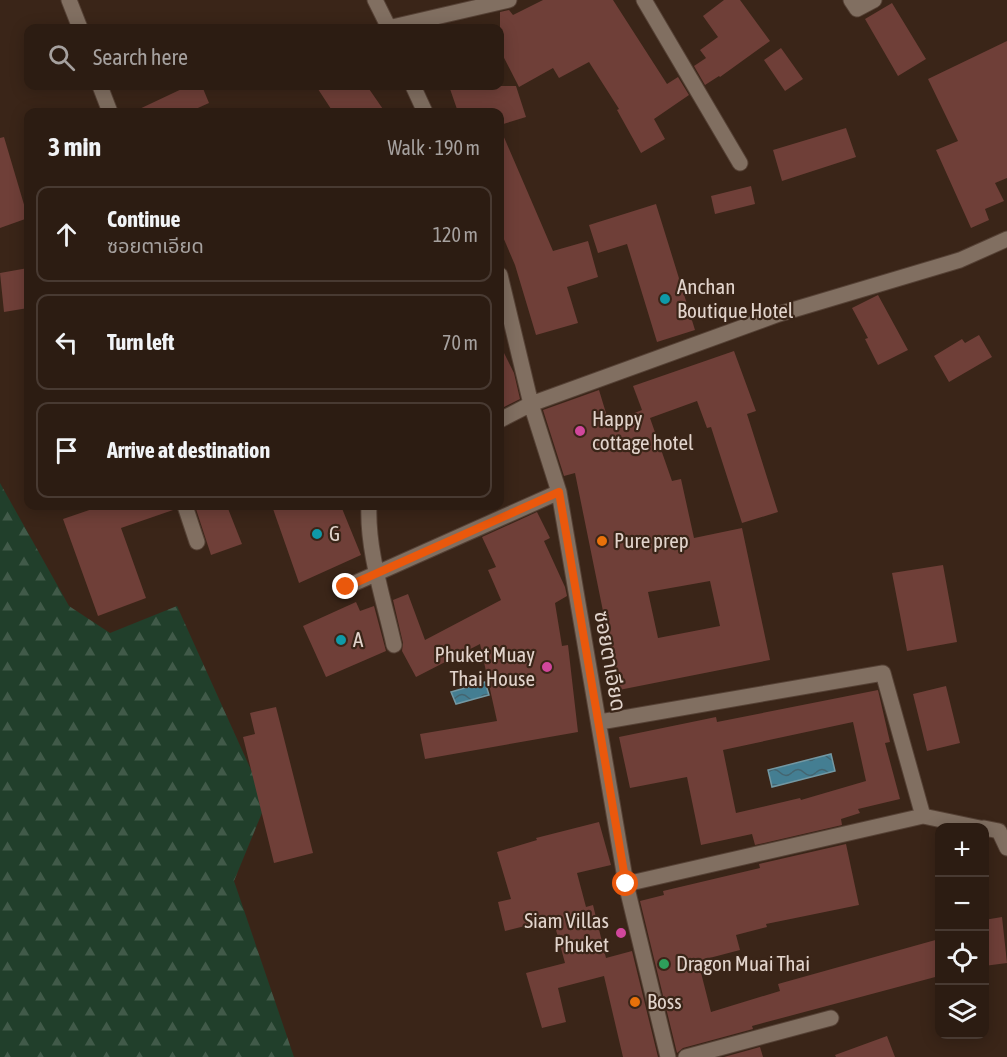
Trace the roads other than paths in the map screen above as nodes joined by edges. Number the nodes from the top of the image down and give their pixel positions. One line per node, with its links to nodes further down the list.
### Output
1 (69, 0): 7 (street)
2 (375, 0): 8 (street)
3 (509, 0): 9 (street)
4 (644, 0): 14 (street)
5 (851, 0): 6 (street)
6 (874, 0)
7 (78, 24)
8 (387, 24)
9 (406, 24)
10 (102, 90): 12 (street)
11 (415, 90): 13 (street)
12 (108, 108)
13 (423, 108)
14 (740, 163)
15 (1007, 239): 17 (street)
16 (504, 292): 17 (street, ซอยตาเอียด)
17 (531, 405): 18 (street); 19 (street, ซอยตาเอียด)
18 (504, 418)
19 (559, 492): 23 (street); 26 (street, ซอยตาเอียด)
20 (186, 510): 22 (street)
21 (369, 510): 23 (street)
22 (197, 542)
23 (378, 574): 24 (street); 25 (street)
24 (346, 587)
25 (394, 645)
26 (600, 722): 27 (street); 31 (street, ซอยตาเอียด)
27 (923, 816): 28 (street); 31 (street)
28 (957, 823)
29 (989, 829): 30 (street)
30 (1007, 848)
31 (626, 884): 33 (street, ซอยตาเอียด)
32 (831, 1018): 34 (street)
33 (668, 1057)
34 (686, 1057)

